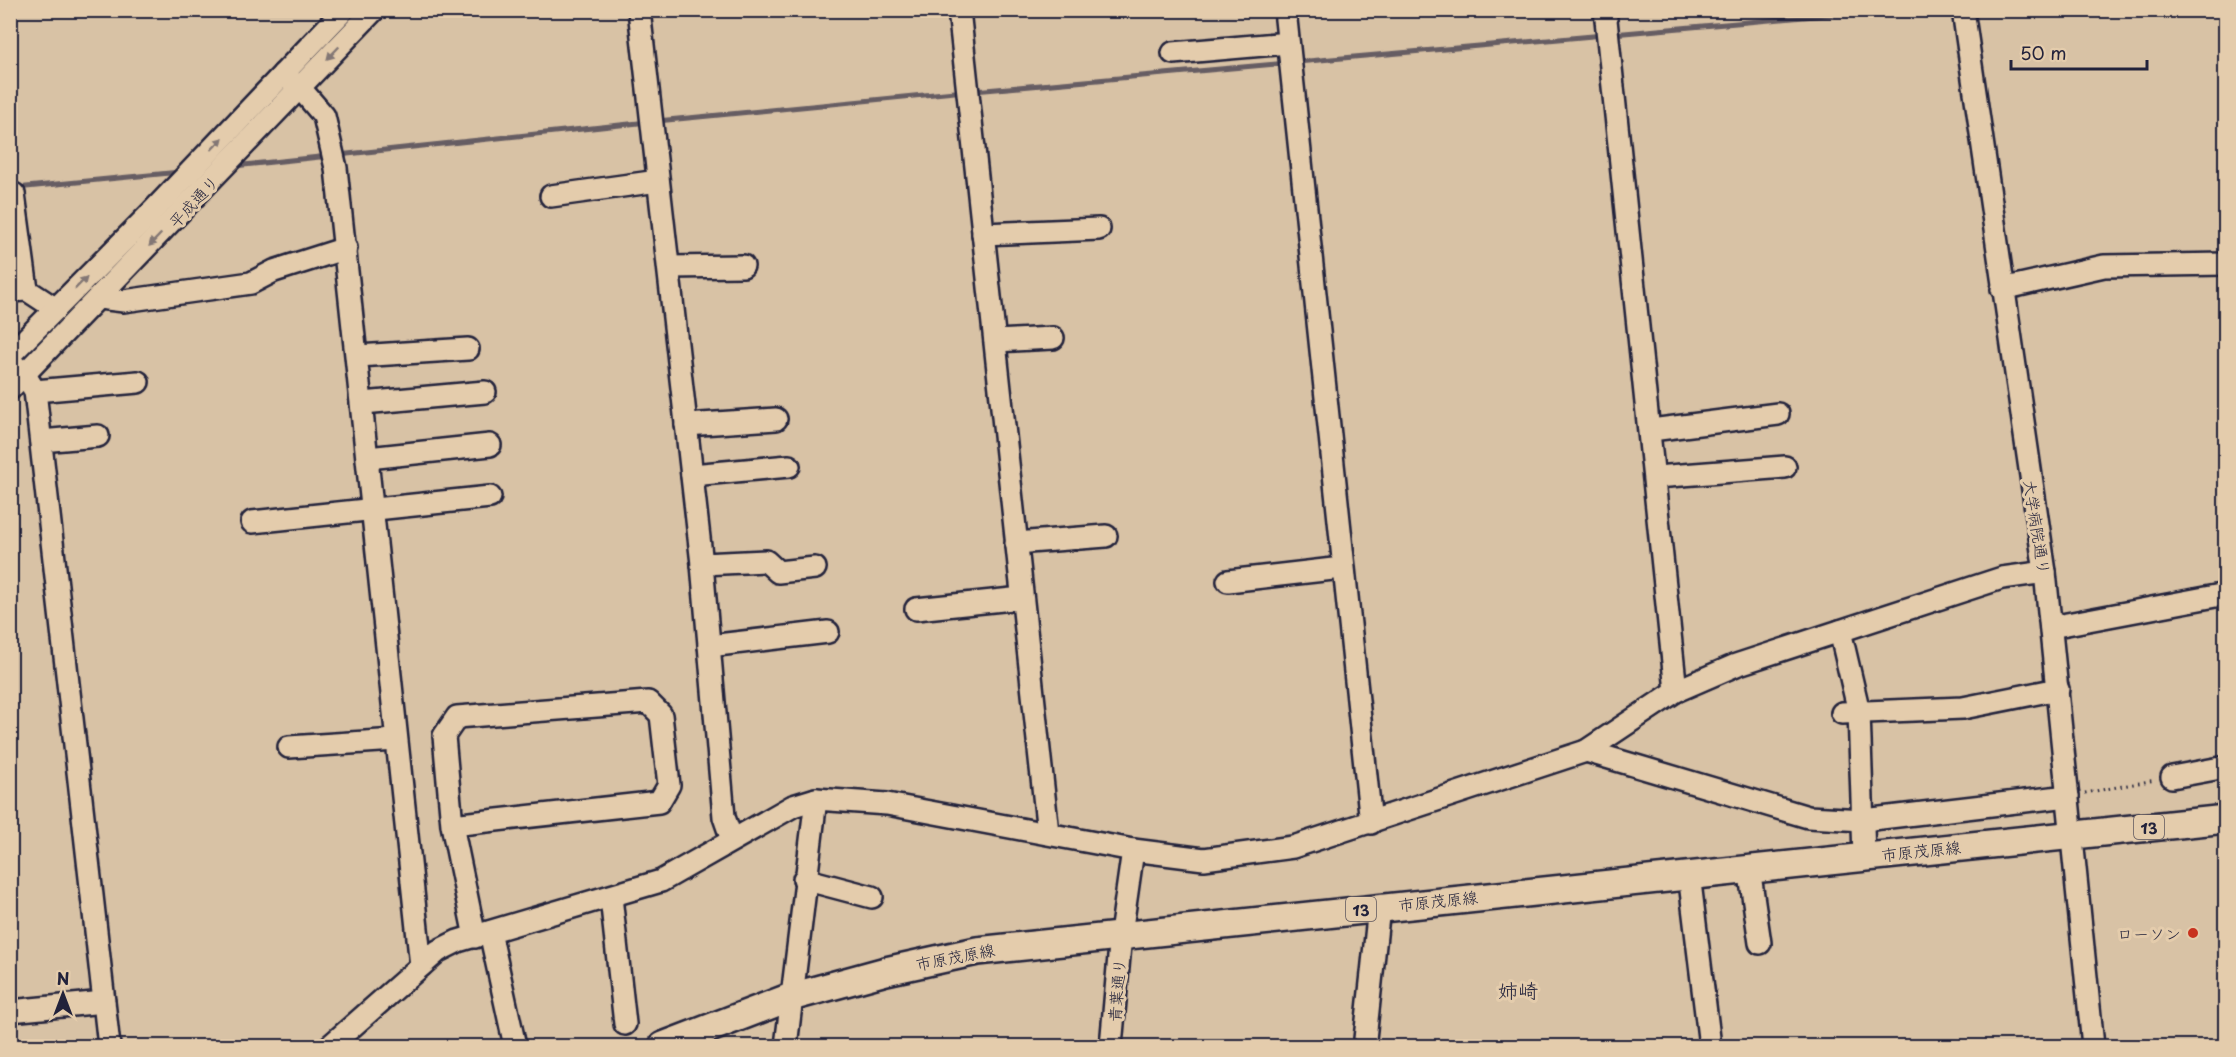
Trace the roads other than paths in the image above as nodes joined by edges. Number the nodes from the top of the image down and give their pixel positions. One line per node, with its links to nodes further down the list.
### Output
1 (344, 10): 10 (street, 平成通り)
2 (374, 10): 11 (street, 平成通り, one-way to 11)
3 (639, 10): 12 (street)
4 (959, 10): 16 (street)
5 (1285, 10): 8 (street)
6 (1605, 10): 37 (street)
7 (1963, 10): 21 (street, 大学病院通り)
8 (1288, 43): 9 (street); 53 (street)
9 (1173, 53)
10 (283, 74): 11 (street); 24 (street, 平成通り, one-way to 10)
11 (300, 88): 17 (street); 23 (street, 平成通り, one-way to 23)
12 (658, 181): 14 (street); 20 (street)
13 (15, 194): 22 (street)
14 (551, 196)
15 (1099, 229): 16 (street)
16 (983, 234): 26 (street)
17 (346, 248): 23 (street); 29 (street)
18 (2226, 264): 21 (street)
19 (743, 266): 20 (street)
20 (669, 267): 36 (street)
21 (2002, 289): 54 (street, 大学病院通り)
22 (19, 291): 24 (street)
23 (99, 298): 30 (street, 平成通り)
24 (56, 309): 28 (street, 平成通り)
25 (1053, 338): 26 (street)
26 (994, 341): 50 (street)
27 (468, 349): 29 (street)
28 (10, 355)
29 (358, 356): 33 (street)
30 (20, 379): 31 (street); 39 (street)
31 (138, 382)
32 (485, 392): 33 (street)
33 (363, 404): 41 (street)
34 (1778, 414): 37 (street)
35 (776, 419): 36 (street)
36 (686, 425): 44 (street)
37 (1651, 430): 45 (street)
38 (98, 436): 39 (street)
39 (41, 441): 93 (street)
40 (489, 445): 41 (street)
41 (368, 458): 47 (street)
42 (789, 466): 44 (street)
43 (1785, 467): 45 (street)
44 (692, 475): 51 (street)
45 (1656, 477): 64 (street)
46 (490, 496): 47 (street)
47 (372, 511): 48 (street); 66 (street)
48 (252, 522)
49 (1106, 536): 50 (street)
50 (1016, 543): 57 (street)
51 (702, 564): 52 (street); 62 (street)
52 (815, 568)
53 (1342, 568): 55 (street); 75 (street)
54 (2045, 572): 59 (street, 大学病院通り); 60 (street)
55 (1228, 581)
56 (2226, 594): 59 (street)
57 (1022, 598): 58 (street); 77 (street)
58 (916, 609)
59 (2051, 627): 63 (street, 大学病院通り)
60 (1840, 631): 64 (street); 65 (street)
61 (828, 632): 62 (street)
62 (709, 646): 79 (street)
63 (2058, 689): 65 (street); 71 (street, 大学病院通り)
64 (1676, 691): 68 (street)
65 (1851, 712): 74 (street)
66 (396, 740): 67 (street); 91 (street)
67 (289, 747)
68 (1586, 751): 74 (street); 75 (street)
69 (2226, 766): 70 (street)
70 (2172, 777)
71 (2068, 796): 74 (street); 78 (street, 大学病院通り)
72 (816, 799): 77 (street); 79 (street); 84 (street)
73 (2226, 819): 78 (main road, 市原茂原線 / 13)
74 (1864, 820): 81 (street)
75 (1371, 823): 80 (street)
76 (452, 825): 76 (street); 88 (street)
77 (1048, 833): 80 (street)
78 (2072, 835): 81 (main road, 市原茂原線 / 13); 104 (street, 大学病院通り)
79 (732, 840): 85 (street)
80 (1133, 850): 89 (street, 青葉通り)
81 (1864, 856): 82 (main road, 市原茂原線 / 13)
82 (1749, 868): 83 (main road, 市原茂原線 / 13); 90 (street)
83 (1689, 874): 87 (main road, 市原茂原線 / 13); 103 (street)
84 (804, 879): 86 (street); 92 (street)
85 (611, 897): 88 (street); 95 (street)
86 (872, 897)
87 (1379, 907): 89 (main road, 市原茂原線 / 13); 96 (street)
88 (483, 934): 91 (street); 100 (street)
89 (1121, 934): 92 (main road, 市原茂原線 / 13); 102 (street, 青葉通り)
90 (1760, 943)
91 (421, 966): 99 (street)
92 (791, 997): 97 (main road, 市原茂原線 / 13); 101 (street)
93 (104, 1002): 94 (street); 98 (street)
94 (10, 1011)
95 (625, 1024)
96 (1365, 1039)
97 (666, 1046)
98 (109, 1047)
99 (330, 1047)
100 (515, 1047)
101 (786, 1047)
102 (1112, 1047)
103 (1710, 1047)
104 (2093, 1047)

